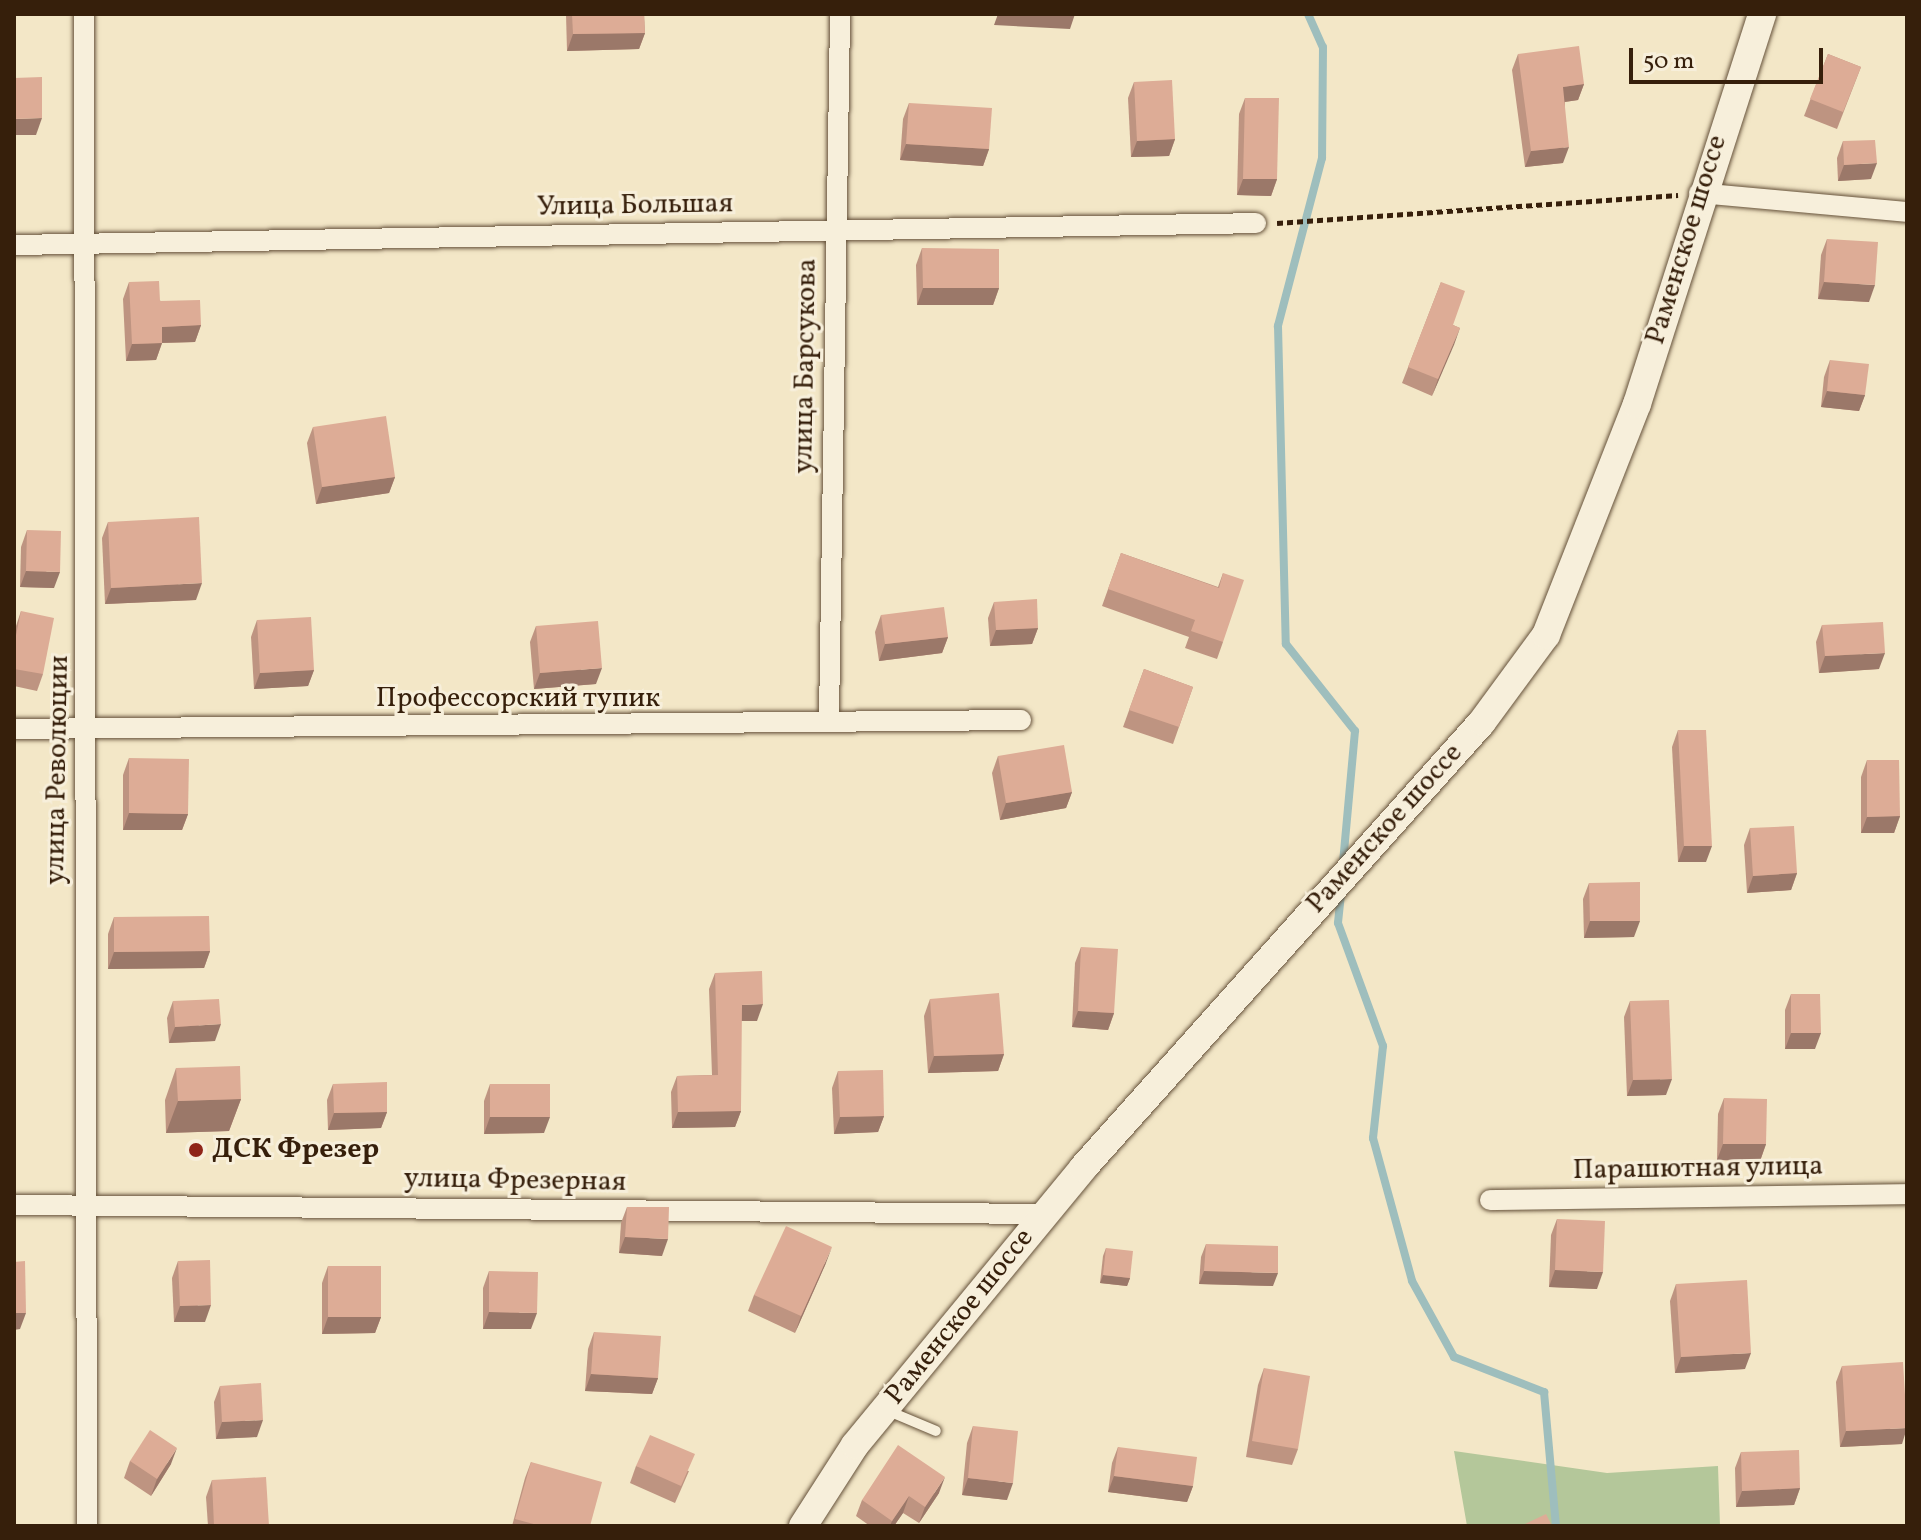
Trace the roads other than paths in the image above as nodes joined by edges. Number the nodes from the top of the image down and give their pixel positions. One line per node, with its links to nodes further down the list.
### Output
1 (84, 14): 9 (street, улица Революции)
2 (840, 14): 7 (street, улица Барсукова)
3 (1762, 14): 4 (main road, Раменское шоссе)
4 (1699, 193): 5 (street); 18 (main road, Раменское шоссе)
5 (1907, 212)
6 (1256, 223): 7 (street, Улица Большая)
7 (836, 230): 9 (street, Улица Большая); 10 (street, улица Барсукова)
8 (14, 245): 9 (street, Улица Большая)
9 (86, 245): 13 (street, улица Революции)
10 (829, 718): 11 (street, Профессорский тупик); 13 (street, Профессорский тупик)
11 (1021, 720)
12 (14, 729): 13 (street, Профессорский тупик)
13 (88, 729): 17 (street, улица Революции)
14 (1907, 1194): 15 (street, Парашютная улица)
15 (1490, 1200)
16 (14, 1205): 17 (street, улица Фрезерная)
17 (86, 1205): 18 (street, улица Фрезерная); 21 (street, улица Революции)
18 (1046, 1214): 19 (main road, Раменское шоссе)
19 (884, 1410): 20 (lane); 22 (main road, Раменское шоссе)
20 (936, 1431)
21 (87, 1526)
22 (803, 1526)

